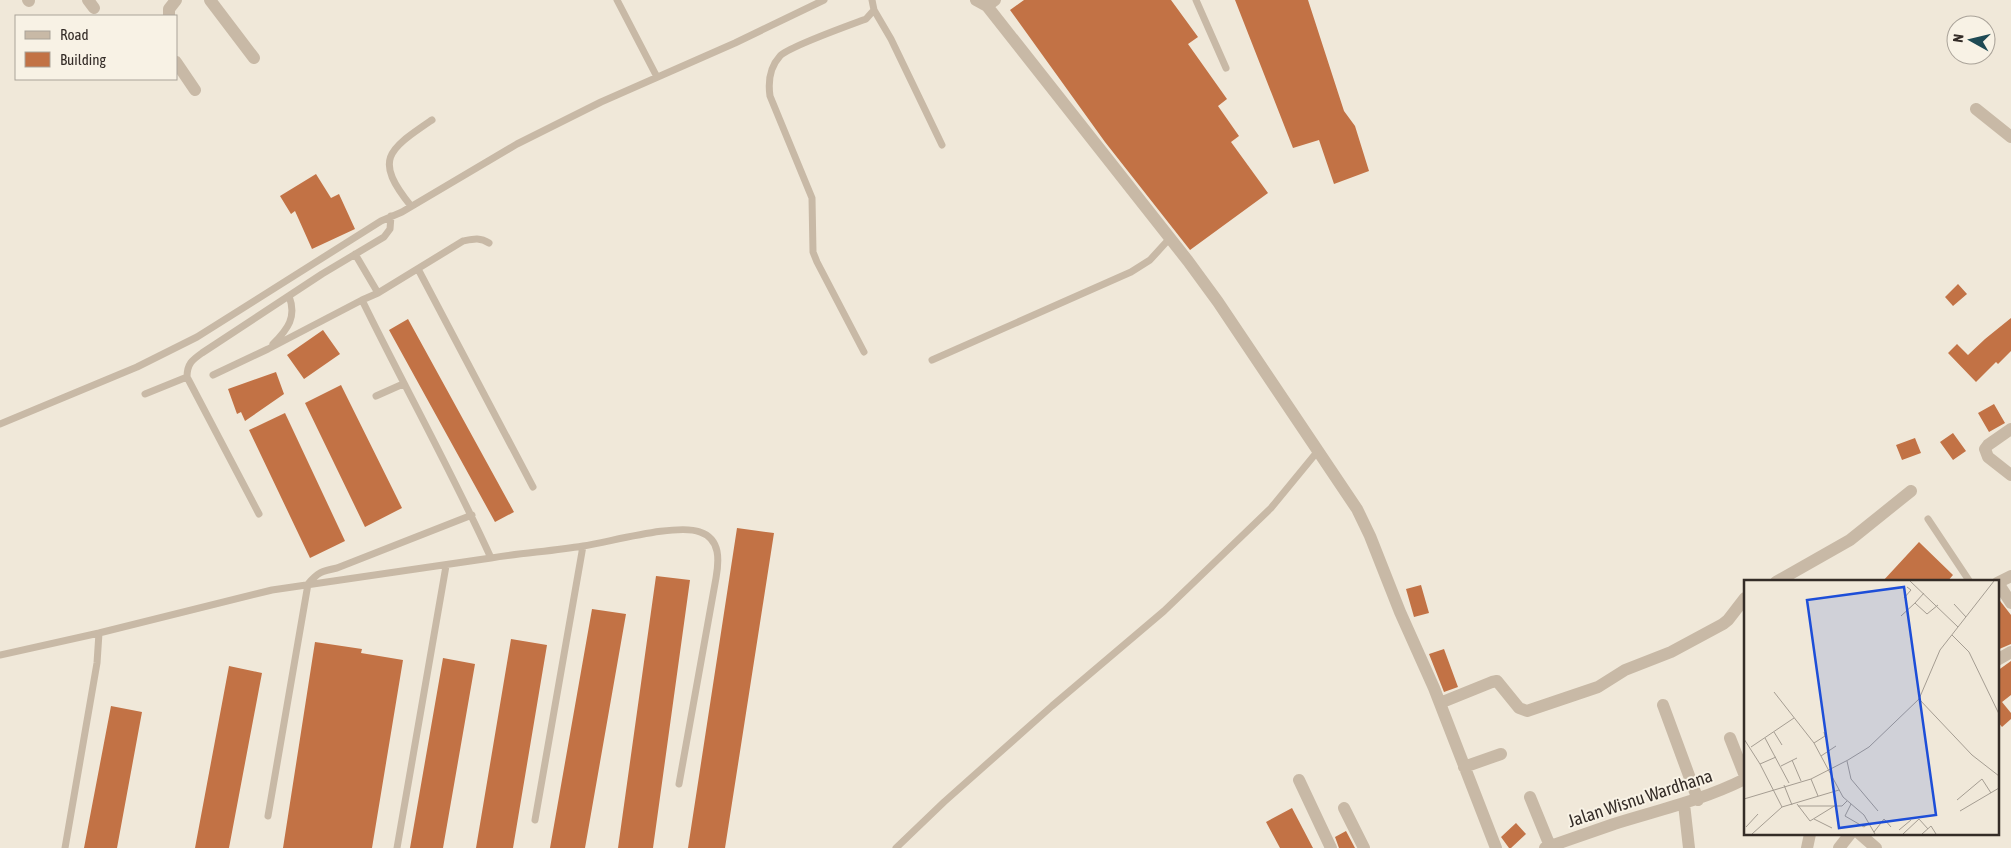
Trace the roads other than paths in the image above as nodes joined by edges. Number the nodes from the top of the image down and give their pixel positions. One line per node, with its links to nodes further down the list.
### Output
1 (176, 0): 9 (street)
2 (210, 0): 10 (street)
3 (617, 0): 13 (lane)
4 (824, 0): 13 (lane)
5 (872, 0): 8 (lane)
6 (1196, 0): 12 (lane)
7 (986, 2): 21 (street)
8 (874, 10): 18 (lane); 29 (lane)
9 (169, 15)
10 (254, 58)
11 (178, 65): 14 (street)
12 (1226, 68)
13 (657, 76): 19 (lane)
14 (195, 90)
15 (1976, 110): 17 (street)
16 (432, 120): 19 (lane)
17 (2011, 137)
18 (942, 145)
19 (411, 206): 20 (lane)
20 (391, 216): 23 (lane); 36 (lane)
21 (1170, 238): 30 (lane); 38 (street)
22 (489, 243): 24 (lane)
23 (355, 254): 25 (lane); 26 (lane)
24 (418, 270): 25 (lane); 40 (lane)
25 (378, 294): 27 (lane)
26 (289, 296): 28 (lane); 32 (lane)
27 (362, 300): 28 (lane); 33 (lane)
28 (268, 349): 31 (lane)
29 (864, 352)
30 (932, 360)
31 (213, 375)
32 (187, 376): 34 (lane); 42 (lane)
33 (403, 384): 35 (lane); 43 (lane)
34 (145, 394)
35 (376, 396)
36 (0, 424)
37 (2011, 429): 39 (street)
38 (1317, 452): 59 (street); 79 (lane)
39 (2011, 475)
40 (533, 487)
41 (1911, 491): 49 (street)
42 (259, 514)
43 (472, 514): 46 (lane); 52 (lane)
44 (1928, 519): 50 (lane)
45 (583, 546): 46 (lane); 67 (lane); 73 (lane)
46 (492, 558): 47 (lane)
47 (446, 566): 52 (lane); 78 (lane)
48 (2011, 576): 51 (street)
49 (1785, 580)
50 (1969, 580)
51 (1998, 583): 54 (street)
52 (308, 584): 55 (lane); 72 (lane)
53 (1744, 599): 59 (street)
54 (2011, 603)
55 (99, 633): 57 (lane); 77 (lane)
56 (2011, 652): 58 (street)
57 (0, 654)
58 (1998, 659)
59 (1440, 703): 63 (street)
60 (1663, 705): 69 (street)
61 (1730, 738): 64 (street)
62 (1501, 754): 63 (street)
63 (1464, 767): 82 (street)
64 (1744, 773)
65 (1744, 779): 69 (street, Jalan Wisnu Wardhana)
66 (1299, 780): 80 (street)
67 (679, 784)
68 (1530, 797): 76 (street)
69 (1698, 800): 70 (street, Jalan Wisnu Wardhana)
70 (1684, 804): 76 (street, Jalan Wisnu Wardhana); 83 (street)
71 (1344, 808): 81 (street)
72 (268, 816)
73 (535, 820)
74 (1848, 836): 84 (street)
75 (1862, 836): 85 (street)
76 (1548, 847)
77 (65, 848)
78 (397, 848)
79 (896, 848)
80 (1331, 848)
81 (1364, 848)
82 (1496, 848)
83 (1689, 848)
84 (1839, 848)
85 (1876, 848)

